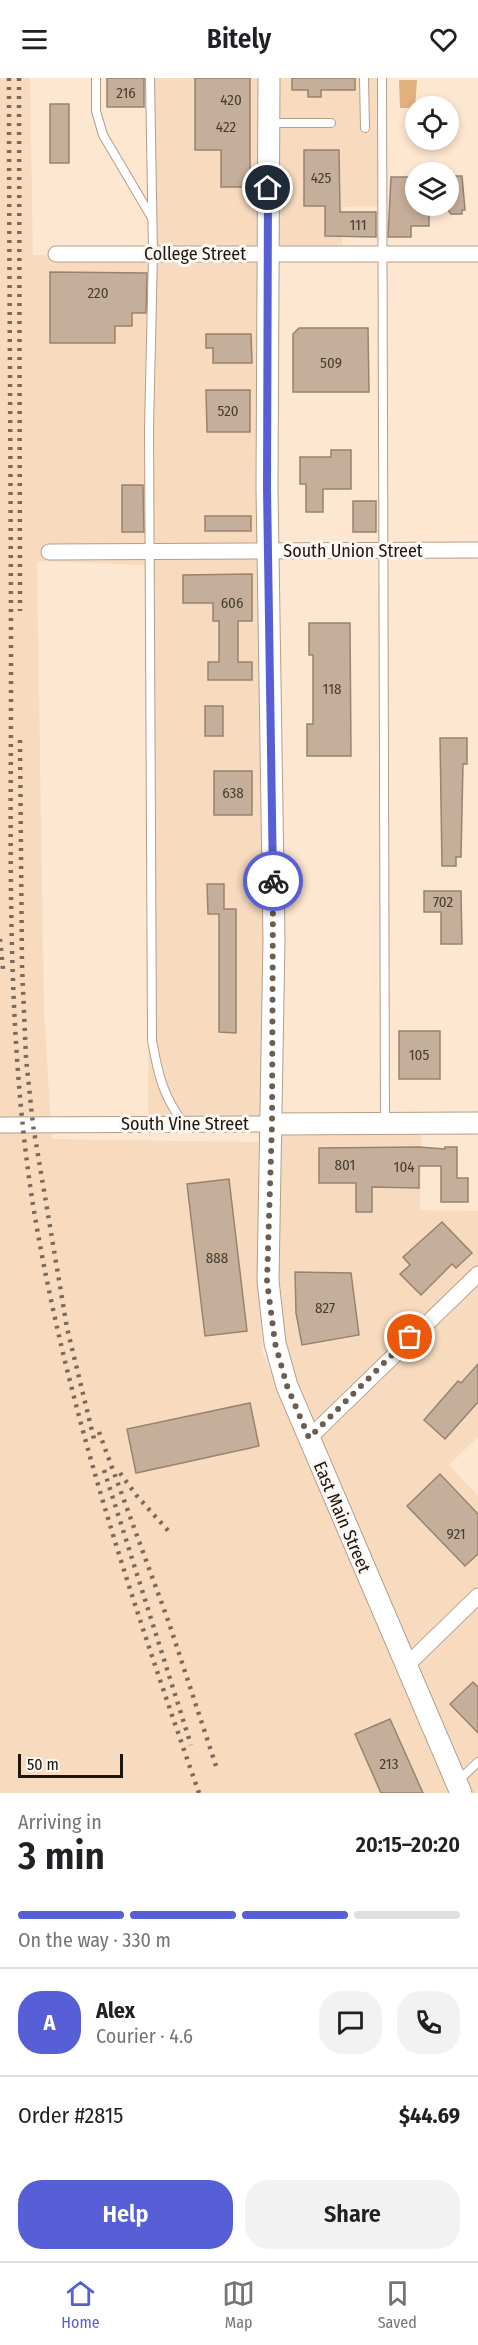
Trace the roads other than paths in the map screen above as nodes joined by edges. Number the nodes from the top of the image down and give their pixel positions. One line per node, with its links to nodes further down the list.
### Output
1 (96, 78): 9 (lane)
2 (150, 78): 9 (lane)
3 (269, 78): 6 (main road, East Main Street)
4 (364, 78): 8 (lane)
5 (382, 78): 13 (lane)
6 (269, 123): 7 (lane); 12 (main road, East Main Street)
7 (331, 123)
8 (365, 128)
9 (152, 219): 11 (lane)
10 (56, 254): 11 (street, College Street)
11 (153, 254): 12 (street, College Street); 16 (lane)
12 (267, 254): 13 (street, College Street); 17 (main road, East Main Street)
13 (383, 254): 14 (street, College Street); 18 (lane)
14 (478, 254)
15 (478, 550): 18 (street, South Union Street)
16 (149, 551): 17 (street, South Union Street); 19 (street, South Union Street); 20 (lane)
17 (268, 551): 18 (street, South Union Street); 21 (main road, East Main Street)
18 (383, 551): 22 (lane)
19 (48, 552)
20 (184, 1124): 21 (street, South Vine Street); 24 (street, South Vine Street)
21 (272, 1124): 22 (main road, South Vine Street); 26 (main road, East Main Street)
22 (385, 1124): 23 (main road, South Vine Street)
23 (478, 1124)
24 (0, 1125)
25 (478, 1274): 26 (street)
26 (309, 1438): 28 (main road, East Main Street)
27 (478, 1596): 28 (street)
28 (406, 1666): 30 (main road, East Main Street)
29 (478, 1762): 30 (lane)
30 (459, 1788)

